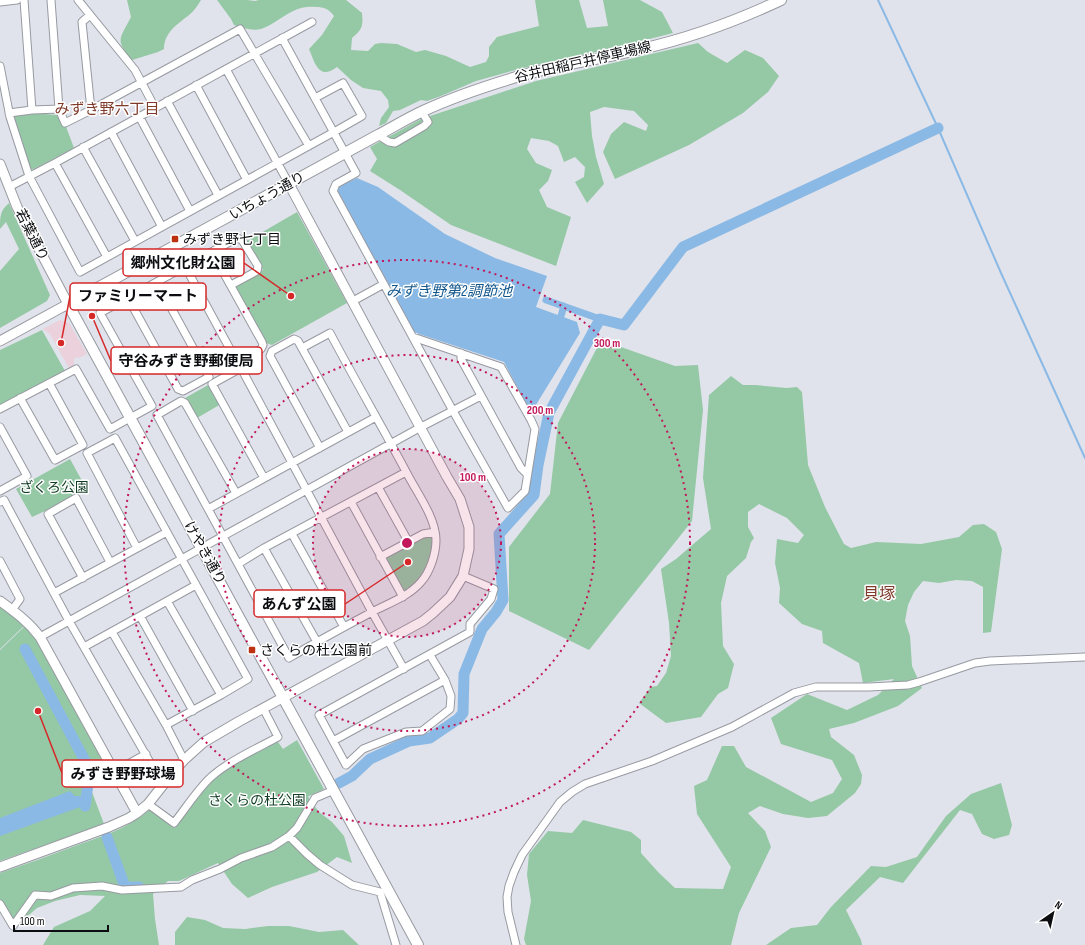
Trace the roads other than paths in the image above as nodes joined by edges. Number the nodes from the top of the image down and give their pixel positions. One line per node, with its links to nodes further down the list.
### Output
1 (17, 0): 6 (street)
2 (24, 0): 19 (street)
3 (51, 0): 18 (street)
4 (78, 0): 7 (street)
5 (781, 0): 21 (main road, 谷井田稲戸井停車場線)
6 (0, 2)
7 (90, 15): 13 (street); 20 (street)
8 (312, 22): 9 (street)
9 (282, 38): 10 (street); 15 (street)
10 (254, 53): 12 (street); 13 (street); 27 (street)
11 (0, 66): 22 (street)
12 (226, 69): 14 (street); 31 (street)
13 (142, 82): 17 (street); 20 (street)
14 (196, 85): 16 (street); 34 (street)
15 (315, 98): 25 (street); 25 (street)
16 (167, 101): 17 (street); 37 (street)
17 (155, 108): 23 (street)
18 (59, 109): 19 (street); 20 (street)
19 (32, 110): 22 (street)
20 (91, 110)
21 (422, 112): 26 (main road, 谷井田稲戸井停車場線); 26 (street)
22 (9, 113): 33 (street)
23 (139, 116): 24 (street); 38 (street)
24 (111, 132): 28 (street); 39 (street)
25 (334, 132): 27 (street); 29 (street)
26 (382, 133): 29 (main road, いちょう通り)
27 (309, 146): 31 (street)
28 (83, 147): 30 (street); 40 (street)
29 (345, 153): 36 (main road, いちょう通り); 46 (street)
30 (55, 162): 33 (street); 43 (street)
31 (277, 163): 34 (street); 36 (street)
32 (0, 164): 35 (street, 若葉通り)
33 (29, 176): 35 (street); 43 (street)
34 (247, 180): 37 (street)
35 (5, 181): 50 (street, 若葉通り)
36 (289, 184): 41 (main road, いちょう通り); 49 (street)
37 (218, 196): 38 (street)
38 (190, 211): 39 (street)
39 (162, 227): 40 (street)
40 (136, 241): 43 (street)
41 (174, 246): 44 (street); 50 (main road, いちょう通り)
42 (212, 252): 44 (street); 47 (street); 47 (street)
43 (107, 257)
44 (184, 266): 45 (street); 47 (street)
45 (157, 282): 48 (street); 48 (street)
46 (384, 284): 49 (street); 51 (street)
47 (231, 285)
48 (128, 298): 61 (street)
49 (353, 302): 63 (street)
50 (68, 304): 52 (street, いちょう通り); 61 (main road, けやき通り)
51 (413, 337): 54 (street); 59 (street)
52 (0, 341)
53 (302, 348): 60 (street); 64 (street); 66 (street)
54 (461, 353): 56 (street); 69 (street)
55 (49, 383): 57 (street); 57 (street); 61 (street)
56 (481, 396): 59 (street); 69 (street)
57 (20, 398): 58 (street)
58 (0, 409)
59 (453, 411): 63 (street); 69 (street)
60 (376, 417): 64 (street); 65 (street)
61 (131, 418): 85 (main road, けやき通り)
62 (0, 427): 72 (street)
63 (421, 427): 65 (street); 92 (street)
64 (348, 432): 66 (street)
65 (391, 444): 68 (street); 73 (street)
66 (320, 448): 67 (street)
67 (292, 463): 70 (street); 70 (street); 73 (street)
68 (406, 472): 71 (street); 80 (street)
69 (528, 474)
70 (264, 478): 74 (street)
71 (378, 487): 76 (street); 83 (street)
72 (0, 491)
73 (307, 491): 78 (street); 82 (street)
74 (236, 494): 77 (street); 77 (street)
75 (0, 502): 95 (street)
76 (351, 502): 78 (street); 87 (street)
77 (208, 509): 82 (street)
78 (322, 518): 81 (street); 100 (street)
79 (167, 532): 84 (street); 84 (street); 88 (street)
80 (435, 532): 83 (street); 96 (street)
81 (292, 534): 86 (street); 103 (street)
82 (223, 537): 85 (street); 91 (street)
83 (408, 541): 87 (street)
84 (138, 548): 90 (street)
85 (202, 548): 88 (street); 114 (main road, けやき通り)
86 (264, 548): 91 (street); 107 (street)
87 (380, 557): 96 (street)
88 (182, 559): 94 (street); 102 (street)
89 (0, 562): 99 (street)
90 (110, 562): 93 (street); 93 (street)
91 (238, 564): 107 (street)
92 (463, 576): 106 (street); 109 (street)
93 (82, 578): 95 (street)
94 (196, 585): 98 (street); 113 (street)
95 (54, 593): 102 (street)
96 (403, 597): 100 (street)
97 (0, 601): 99 (street)
98 (167, 601): 101 (street); 113 (street)
99 (12, 610): 105 (street)
100 (372, 612): 103 (street); 106 (street)
101 (140, 616): 104 (street); 116 (street)
102 (69, 621): 105 (street); 108 (street)
103 (344, 627): 107 (street)
104 (112, 632): 108 (street); 117 (street)
105 (40, 637): 121 (street)
106 (387, 640): 111 (street); 114 (street)
107 (316, 642)
108 (84, 647): 119 (street)
109 (430, 655): 111 (street); 112 (street)
110 (1085, 657): 132 (street)
111 (404, 669): 118 (street)
112 (445, 680): 118 (street); 118 (street)
113 (221, 695): 116 (street)
114 (283, 697): 115 (street); 123 (main road, けやき通り)
115 (263, 708): 120 (street); 124 (street)
116 (193, 711): 117 (street)
117 (166, 725): 120 (street)
118 (333, 741)
119 (146, 754): 121 (street); 122 (street)
120 (184, 760): 122 (street)
121 (114, 772): 125 (street)
122 (163, 785): 124 (street)
123 (334, 790): 126 (street); 128 (main road, けやき通り)
124 (148, 804): 125 (street)
125 (137, 813): 127 (street)
126 (289, 836): 128 (street); 129 (street)
127 (0, 867)
128 (384, 890): 130 (street); 131 (main road)
129 (0, 904)
130 (396, 945)
131 (418, 945)
132 (516, 945)

